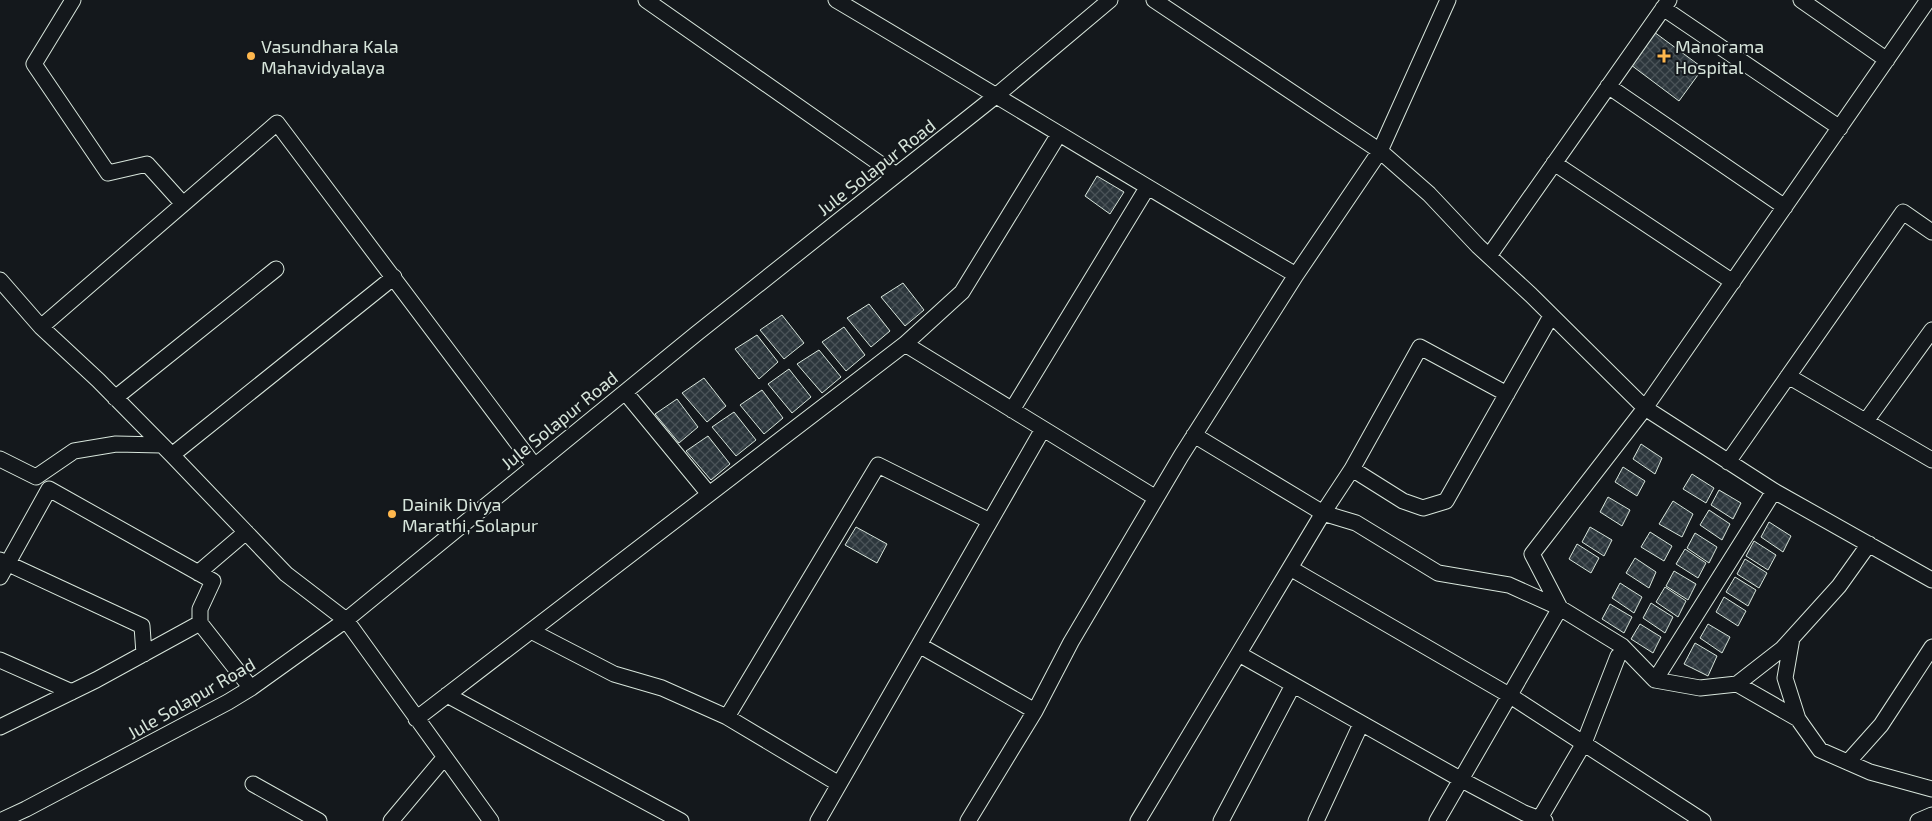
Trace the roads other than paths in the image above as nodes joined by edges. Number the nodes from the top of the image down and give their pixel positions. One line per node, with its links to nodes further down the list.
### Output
1 (73, 0): 19 (street)
2 (646, 0): 17 (street)
3 (836, 0): 12 (street)
4 (1110, 0): 12 (street, Jule Solapur Road)
5 (1154, 0): 15 (street)
6 (1448, 0): 15 (street)
7 (1801, 0): 10 (street)
8 (1928, 0): 10 (street)
9 (1666, 4): 11 (street); 13 (street)
10 (1887, 60): 13 (street)
11 (1608, 86): 16 (street); 20 (street)
12 (997, 96): 14 (street); 17 (street, Jule Solapur Road)
13 (1840, 128): 20 (street)
14 (1059, 134): 18 (street); 31 (street)
15 (1380, 151): 22 (street); 24 (street)
16 (1554, 163): 22 (street); 27 (street)
17 (896, 175): 33 (street, Jule Solapur Road)
18 (1147, 188): 24 (street); 37 (street)
19 (183, 204): 25 (street); 29 (street)
20 (1785, 207): 27 (street)
21 (1932, 232): 32 (street)
22 (1489, 256): 28 (street)
23 (276, 269): 35 (street)
24 (1296, 275): 40 (street)
25 (394, 277): 41 (street); 45 (street)
26 (0, 280): 29 (street)
27 (1733, 282): 36 (street)
28 (1551, 316): 34 (street); 36 (street)
29 (42, 327): 35 (street)
30 (1931, 335): 38 (street)
31 (905, 344): 37 (street); 48 (street)
32 (1788, 376): 38 (street); 44 (street)
33 (625, 392): 45 (street, Jule Solapur Road); 48 (street)
34 (1507, 394): 46 (street); 46 (street)
35 (115, 398): 41 (street)
36 (1645, 408): 44 (street); 58 (street)
37 (1012, 410): 39 (street)
38 (1866, 421): 43 (street)
39 (1043, 429): 49 (street); 51 (street)
40 (1194, 435): 49 (street); 50 (street)
41 (167, 450): 42 (street); 52 (street)
42 (0, 459)
43 (1932, 460)
44 (1728, 462): 47 (street)
45 (534, 465): 59 (street, Jule Solapur Road)
46 (1352, 469): 50 (street)
47 (1774, 491): 53 (street); 69 (street)
48 (709, 494): 61 (street)
49 (1156, 498): 76 (street)
50 (1323, 513): 55 (street); 58 (street)
51 (990, 521): 63 (street); 77 (street)
52 (246, 532): 56 (street); 59 (street)
53 (1868, 544): 57 (street); 62 (street)
54 (3, 567): 56 (street); 65 (street)
55 (1290, 568): 66 (street); 75 (street)
56 (198, 573): 60 (street)
57 (1932, 580)
58 (1560, 608): 69 (street); 75 (street)
59 (346, 620): 72 (street, Jule Solapur Road); 78 (street)
60 (200, 623): 65 (street); 72 (street)
61 (531, 631): 74 (street); 77 (street)
62 (1792, 638): 70 (street); 79 (street)
63 (919, 645): 76 (street); 87 (street)
64 (1932, 647): 84 (street)
65 (144, 654): 73 (street)
66 (1238, 654): 71 (street); 98 (street)
67 (1618, 656): 82 (street)
68 (0, 660): 73 (street)
69 (1655, 680): 70 (street)
70 (1737, 684): 79 (street)
71 (1293, 685): 80 (street); 99 (street)
72 (251, 688): 91 (street, Jule Solapur Road)
73 (72, 692): 81 (street)
74 (447, 695): 78 (street); 95 (street)
75 (1509, 695): 82 (street); 85 (street)
76 (1035, 711): 97 (street)
77 (727, 717): 87 (street)
78 (416, 719): 83 (street)
79 (1798, 719): 84 (street)
80 (1361, 724): 85 (street); 100 (street)
81 (0, 727)
82 (1584, 743): 90 (street); 102 (street)
83 (444, 758): 93 (street); 94 (street)
84 (1848, 762): 88 (street)
85 (1460, 779): 90 (street); 101 (street)
86 (253, 784): 92 (street)
87 (839, 784): 96 (street)
88 (1932, 789)
89 (1932, 815): 103 (street)
90 (1542, 820)
91 (0, 821)
92 (318, 821)
93 (390, 821)
94 (491, 821)
95 (681, 821)
96 (818, 821)
97 (968, 821)
98 (1138, 821)
99 (1221, 821)
100 (1316, 821)
101 (1437, 821)
102 (1703, 821)
103 (1918, 821)

